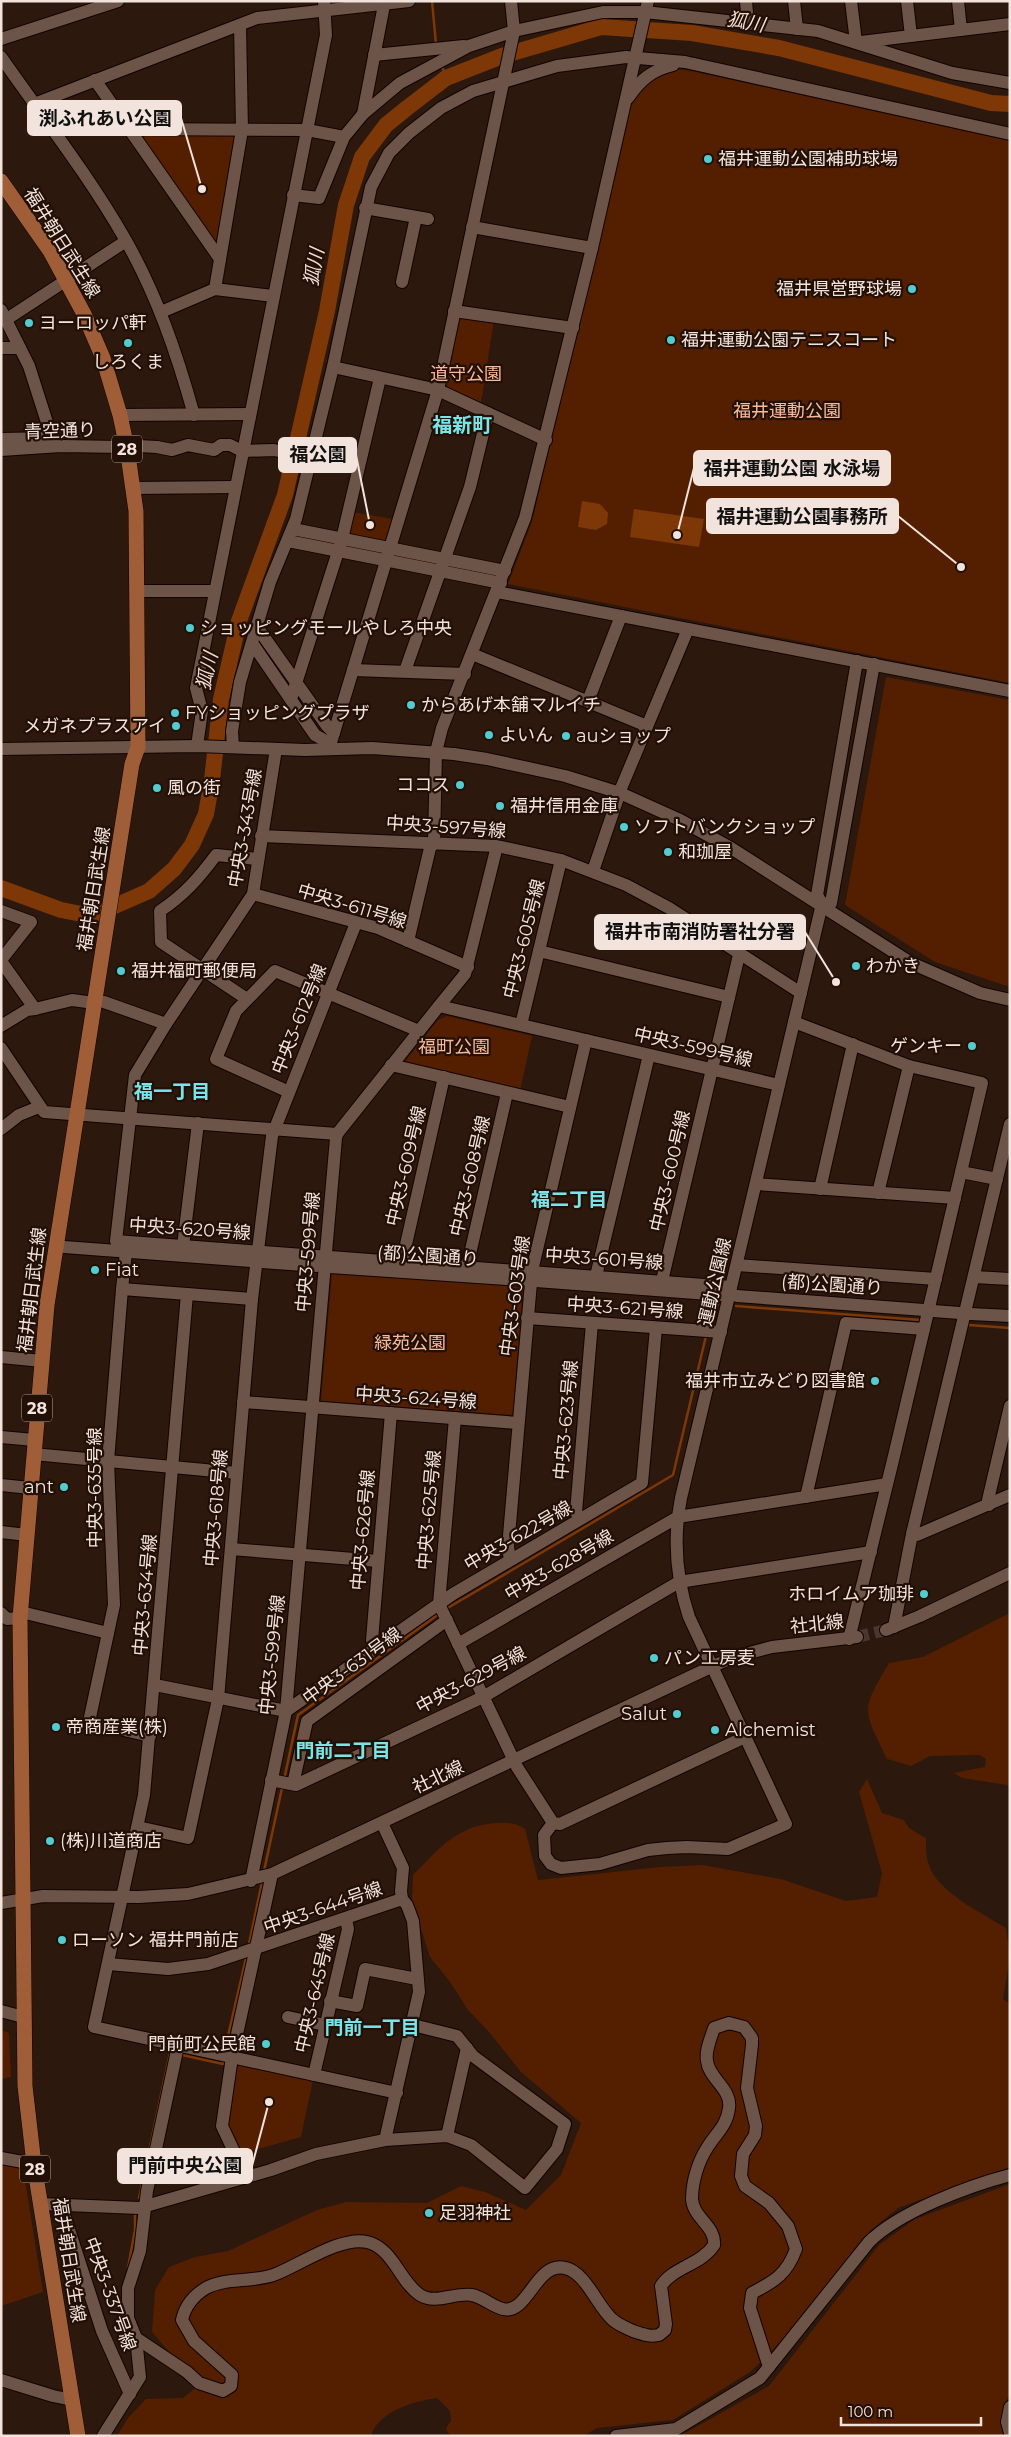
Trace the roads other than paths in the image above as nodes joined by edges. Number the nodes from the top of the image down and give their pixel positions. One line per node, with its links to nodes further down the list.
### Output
1 (118, 1): 19 (street)
2 (409, 1): 9 (street)
3 (511, 1): 17 (street)
4 (746, 1): 12 (street)
5 (794, 1): 15 (street)
6 (851, 1): 20 (street)
7 (907, 1): 18 (street)
8 (958, 1): 16 (street)
9 (384, 5): 10 (street); 22 (street)
10 (324, 6): 14 (street); 34 (street)
11 (645, 11): 12 (street); 17 (street); 23 (street)
12 (748, 24): 15 (street)
13 (1010, 24): 16 (street)
14 (240, 25): 27 (street); 33 (street)
15 (797, 29): 20 (street)
16 (961, 30): 18 (street)
17 (514, 31): 21 (street); 26 (street)
18 (911, 36): 20 (street)
19 (1, 39)
20 (856, 42): 28 (street)
21 (469, 46): 22 (street); 31 (street)
22 (374, 55): 31 (street)
23 (636, 55): 25 (street); 26 (street); 30 (street)
24 (1, 57): 29 (street)
25 (685, 62): 30 (street); 35 (street)
26 (503, 78): 39 (street); 40 (street)
27 (95, 80): 29 (street); 32 (street)
28 (1010, 83)
29 (34, 104): 41 (street)
30 (624, 105): 42 (street)
31 (363, 114): 36 (street)
32 (129, 129): 33 (street); 43 (street)
33 (242, 130): 34 (street); 43 (street)
34 (306, 130): 36 (street); 38 (street)
35 (1010, 134)
36 (344, 137): 38 (street)
37 (1, 182): 44 (main road, 福井朝日武生線 / 28)
38 (293, 195): 47 (street)
39 (365, 208): 45 (street); 54 (street)
40 (472, 227): 42 (street); 48 (street)
41 (126, 241): 44 (street); 49 (street)
42 (592, 248): 51 (street)
43 (220, 259): 46 (street)
44 (67, 281): 50 (street); 59 (main road, 福井朝日武生線 / 28)
45 (402, 282)
46 (215, 289): 47 (street); 49 (street)
47 (273, 296): 58 (street)
48 (454, 310): 51 (street); 56 (street)
49 (161, 312): 60 (street)
50 (4, 315): 53 (street)
51 (573, 328): 62 (street)
52 (1, 348): 53 (street)
53 (20, 348): 61 (street)
54 (333, 367): 55 (street); 65 (street)
55 (380, 378): 56 (street); 69 (street)
56 (438, 390): 57 (street); 71 (street)
57 (488, 413): 62 (street); 74 (street)
58 (250, 414): 60 (street); 64 (street)
59 (120, 415): 60 (street); 67 (main road, 福井朝日武生線 / 28)
60 (194, 415)
61 (1, 439)
62 (546, 440): 75 (street)
63 (1, 450): 64 (street, 青空通り)
64 (242, 451): 65 (street); 66 (street)
65 (310, 458): 68 (street)
66 (235, 487): 67 (street); 77 (street)
67 (134, 488): 76 (main road, 福井朝日武生線 / 28)
68 (293, 529): 69 (street); 70 (street)
69 (342, 539): 71 (street); 72 (street)
70 (288, 541): 72 (street); 79 (street)
71 (390, 548): 73 (street); 74 (street)
72 (337, 551): 73 (street); 88 (street)
73 (386, 561): 74 (street); 85 (street)
74 (443, 565): 75 (street); 86 (street)
75 (501, 582): 78 (street); 82 (street)
76 (137, 592): 77 (street); 95 (main road, 福井朝日武生線 / 28)
77 (215, 592): 94 (street)
78 (622, 616): 80 (street); 91 (street)
79 (257, 627): 81 (street); 88 (street)
80 (688, 628): 83 (street); 92 (street)
81 (252, 643): 90 (street); 96 (street)
82 (472, 654): 87 (street); 91 (street)
83 (857, 661): 84 (street); 108 (street)
84 (874, 664): 89 (street); 108 (street)
85 (353, 670): 86 (street); 93 (street)
86 (405, 671): 87 (street)
87 (465, 674): 99 (street)
88 (296, 681): 90 (street); 93 (street)
89 (1010, 691)
90 (291, 700): 93 (street)
91 (588, 701): 92 (street)
92 (647, 726): 100 (street)
93 (332, 742): 98 (street); 99 (street)
94 (202, 746): 95 (street); 96 (street)
95 (138, 747): 97 (street); 144 (main road, 福井朝日武生線 / 28)
96 (232, 747): 98 (street)
97 (1, 749)
98 (276, 749): 101 (street, 中央3-343号線)
99 (436, 752): 100 (street); 102 (street)
100 (620, 793): 106 (street); 108 (street)
101 (261, 836): 102 (street, 中央3-597号線); 104 (street, 中央3-343号線)
102 (434, 843): 103 (street, 中央3-597号線); 111 (street)
103 (497, 846): 105 (street, 中央3-597号線); 115 (street)
104 (257, 859): 107 (street, 中央3-343号線); 116 (street)
105 (561, 860): 106 (street, 中央3-597号線); 112 (street, 中央3-605号線)
106 (593, 871): 113 (street, 中央3-597号線)
107 (253, 894): 110 (street, 中央3-611号線); 116 (street, 中央3-343号線)
108 (822, 904): 118 (street, 運動公園線); 121 (street)
109 (1, 911): 114 (street)
110 (356, 922): 111 (street, 中央3-611号線); 117 (street, 中央3-612号線)
111 (408, 941): 115 (street, 中央3-611号線)
112 (539, 952): 119 (street); 128 (street, 中央3-605号線)
113 (739, 955): 118 (street, 中央3-597号線); 119 (street, 中央3-600号線)
114 (1, 960): 125 (street)
115 (468, 967): 124 (street)
116 (202, 970): 120 (street); 127 (street, 中央3-343号線)
117 (328, 993): 120 (street); 130 (street); 140 (street, 中央3-612号線)
118 (801, 993): 126 (street, 運動公園線)
119 (729, 997): 137 (street, 中央3-600号線)
120 (247, 999): 140 (street)
121 (1010, 1000)
122 (87, 1002): 125 (street)
123 (104, 1002): 127 (street)
124 (440, 1006): 128 (street, 中央3-599号線); 130 (street)
125 (35, 1009): 129 (street)
126 (794, 1022): 132 (street); 139 (street, 運動公園線)
127 (166, 1024): 145 (street, 中央3-343号線)
128 (521, 1025): 131 (street, 中央3-599号線)
129 (1, 1026)
130 (419, 1031): 135 (street)
131 (586, 1040): 134 (street, 中央3-599号線); 143 (street, 中央3-603号線)
132 (853, 1044): 136 (street); 154 (street)
133 (1, 1048): 142 (street)
134 (649, 1055): 137 (street, 中央3-599号線); 165 (street)
135 (391, 1065): 138 (street); 150 (street)
136 (909, 1066): 151 (street); 155 (street)
137 (712, 1070): 139 (street, 中央3-599号線); 170 (street, 中央3-600号線)
138 (444, 1078): 141 (street); 161 (street, 中央3-609号線)
139 (779, 1086): 153 (street, 運動公園線)
140 (289, 1092): 148 (street, 中央3-612号線)
141 (507, 1092): 143 (street); 164 (street, 中央3-608号線)
142 (39, 1107): 144 (street); 149 (street)
143 (570, 1107): 167 (street, 中央3-603号線)
144 (77, 1115): 145 (street); 182 (main road, 福井朝日武生線 / 28)
145 (131, 1118): 146 (street); 157 (street, 中央3-620号線)
146 (198, 1123): 148 (street); 157 (street)
147 (1010, 1124): 152 (street)
148 (274, 1128): 150 (street); 160 (street, 中央3-618号線)
149 (1, 1129)
150 (337, 1134): 162 (street, 中央3-599号線)
151 (961, 1172): 152 (street); 156 (street)
152 (997, 1179): 166 (street)
153 (756, 1184): 154 (street); 163 (street, 運動公園線)
154 (820, 1189): 155 (street)
155 (878, 1193): 156 (street)
156 (955, 1198): 168 (street)
157 (183, 1246): 160 (street, 中央3-620号線)
158 (64, 1247): 159 (street)
159 (126, 1252): 160 (street); 171 (street, 中央3-635号線)
160 (257, 1258): 162 (street, 中央3-620号線); 174 (street, 中央3-618号線)
161 (402, 1262): 162 (street, 中央3-601号線); 164 (street, 中央3-601号線)
162 (324, 1263): 167 (street, (都)公園通り); 185 (street, 中央3-599号線)
163 (737, 1265): 168 (street); 172 (street, 運動公園線)
164 (467, 1267): 167 (street, 中央3-601号線)
165 (596, 1276): 167 (street, 中央3-601号線); 170 (street, 中央3-601号線)
166 (974, 1277): 169 (street); 203 (street)
167 (531, 1278): 172 (street, (都)公園通り); 176 (street, 中央3-603号線)
168 (936, 1279): 179 (street)
169 (1010, 1279)
170 (662, 1281): 172 (street, 中央3-601号線)
171 (122, 1289): 173 (street); 191 (street, 中央3-635号線)
172 (730, 1293): 175 (street, (都)公園通り); 180 (street, 運動公園線)
173 (187, 1294): 174 (street); 192 (street, 中央3-634号線)
174 (252, 1299): 183 (street, 中央3-618号線)
175 (1010, 1316)
176 (527, 1318): 177 (street, 中央3-621号線); 188 (street, 中央3-603号線)
177 (592, 1323): 178 (street, 中央3-621号線); 201 (street, 中央3-623号線)
178 (656, 1328): 180 (street, 中央3-621号線); 201 (street, 中央3-622号線)
179 (924, 1330): 194 (street); 198 (street)
180 (721, 1332): 200 (street, 運動公園線)
181 (1, 1357): 182 (street)
182 (42, 1361): 190 (main road, 福井朝日武生線 / 28)
183 (243, 1402): 185 (street, 中央3-624号線); 193 (street, 中央3-618号線)
184 (1010, 1406): 199 (street)
185 (312, 1407): 186 (street, 中央3-624号線); 207 (street, 中央3-599号線)
186 (391, 1413): 187 (street, 中央3-624号線); 209 (street, 中央3-626号線)
187 (454, 1418): 188 (street, 中央3-624号線); 212 (street, 中央3-625号線)
188 (518, 1423): 208 (street, 中央3-603号線)
189 (1, 1437): 190 (street)
190 (34, 1447): 191 (street); 196 (main road, 福井朝日武生線 / 28)
191 (108, 1461): 192 (street); 215 (street, 中央3-635号線)
192 (173, 1467): 193 (street); 219 (street, 中央3-634号線)
193 (237, 1473): 205 (street, 中央3-618号線)
194 (887, 1484): 198 (street); 206 (street)
195 (1, 1485): 196 (street)
196 (30, 1488): 204 (main road, 福井朝日武生線 / 28)
197 (1010, 1495): 199 (street)
198 (806, 1497): 200 (street)
199 (989, 1505): 203 (street)
200 (678, 1518): 211 (street, 運動公園線); 216 (street, 中央3-628号線)
201 (580, 1520): 208 (street, 中央3-622号線)
202 (1, 1532): 204 (street)
203 (912, 1534): 210 (street)
204 (26, 1535): 214 (main road, 福井朝日武生線 / 28)
205 (231, 1550): 207 (street); 221 (street, 中央3-618号線)
206 (871, 1552): 211 (street); 218 (street, 社北線)
207 (299, 1555): 209 (street); 222 (street, 中央3-599号線)
208 (510, 1560): 212 (street, 中央3-622号線)
209 (378, 1561): 217 (street, 中央3-626号線)
210 (1010, 1573)
211 (678, 1582): 218 (street, 運動公園線); 220 (street, 中央3-629号線)
212 (443, 1612): 216 (street); 217 (street, 中央3-622号線); 227 (street, 中央3-631号線)
213 (1, 1613): 214 (street)
214 (20, 1615): 215 (street); 234 (main road, 福井朝日武生線 / 28)
215 (108, 1633): 223 (street, 中央3-635号線)
216 (458, 1644): 220 (street)
217 (375, 1649): 222 (street, 中央3-622号線)
218 (711, 1666): 224 (street, 運動公園線); 225 (street, 社北線)
219 (155, 1685): 221 (street); 223 (street, 中央3-634号線)
220 (483, 1697): 225 (street); 227 (street, 中央3-629号線)
221 (218, 1699): 222 (street); 230 (street, 中央3-618号線)
222 (286, 1712): 226 (street, 中央3-599号線)
223 (150, 1736): 230 (street, 中央3-634号線)
224 (745, 1737): 229 (street); 229 (street, 運動公園線)
225 (514, 1761): 228 (street, 社北線); 229 (street)
226 (271, 1780): 227 (street, 中央3-629号線); 231 (street, 中央3-599号線)
227 (292, 1784)
228 (382, 1823): 231 (street, 社北線); 233 (street)
229 (553, 1823)
230 (138, 1827): 232 (street, 中央3-634号線)
231 (262, 1877): 232 (street, 社北線); 237 (street, 中央3-599号線)
232 (122, 1897): 234 (street, 社北線); 238 (street, 中央3-634号線)
233 (402, 1899): 236 (street, 中央3-644号線); 239 (street)
234 (23, 1900): 235 (street, 社北線); 242 (main road, 福井朝日武生線 / 28)
235 (1, 1903)
236 (346, 1919): 237 (street, 中央3-644号線); 240 (street, 中央3-645号線)
237 (257, 1948): 238 (street, 中央3-644号線); 248 (street, 中央3-599号線)
238 (108, 1964): 246 (street, 中央3-634号線)
239 (418, 1979): 240 (street); 245 (street)
240 (330, 2001): 244 (street, 中央3-645号線)
241 (1, 2012): 242 (street)
242 (23, 2017): 254 (main road, 福井朝日武生線 / 28)
243 (288, 2017): 244 (street)
244 (325, 2025): 249 (street, 中央3-645号線)
245 (413, 2025): 247 (street); 250 (street)
246 (178, 2046): 248 (street); 259 (street)
247 (467, 2048): 251 (street); 251 (street)
248 (232, 2057): 249 (street); 256 (street, 中央3-599号線)
249 (314, 2075): 250 (street)
250 (397, 2093): 252 (street)
251 (447, 2136): 252 (street)
252 (385, 2140): 256 (street)
253 (1, 2158): 254 (street)
254 (34, 2164): 257 (main road, 福井朝日武生線 / 28)
255 (1010, 2176): 261 (street)
256 (246, 2177): 259 (street)
257 (41, 2204): 258 (street); 264 (main road, 福井朝日武生線 / 28)
258 (61, 2205): 259 (street); 263 (street, 中央3-337号線)
259 (146, 2206): 260 (street)
260 (136, 2338): 261 (street); 263 (street)
261 (769, 2367): 269 (street)
262 (1, 2380): 264 (street)
263 (130, 2394): 268 (street)
264 (72, 2400): 267 (main road, 福井朝日武生線 / 28)
265 (1010, 2407): 266 (street)
266 (1010, 2433)
267 (78, 2436)
268 (103, 2436)
269 (616, 2436)

